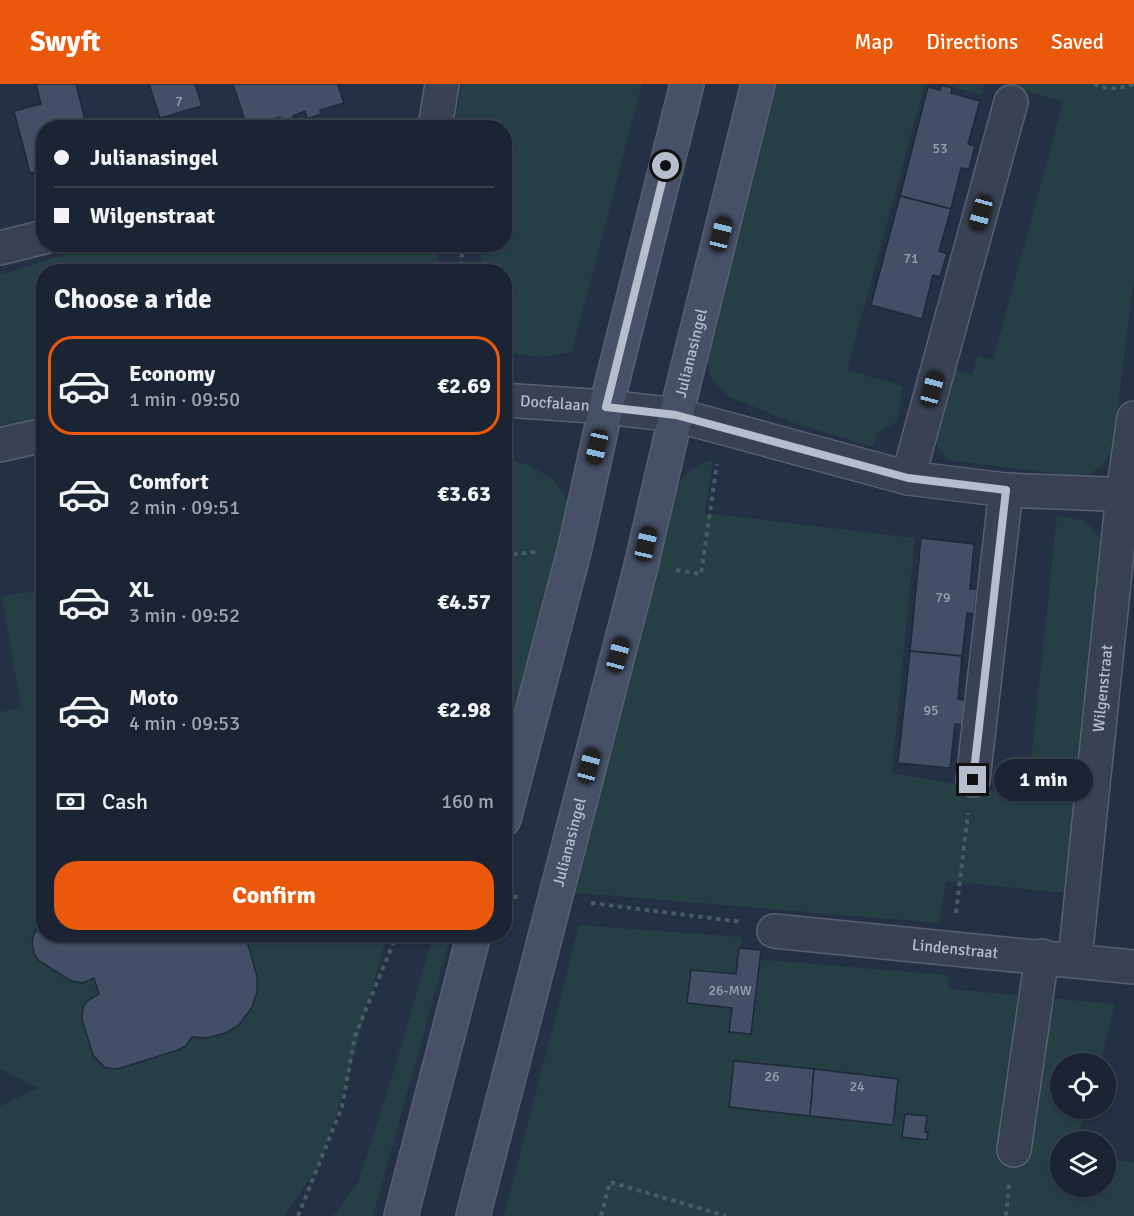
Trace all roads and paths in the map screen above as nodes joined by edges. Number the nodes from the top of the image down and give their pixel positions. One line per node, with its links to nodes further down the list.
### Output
1 (442, 84): 7 (street)
2 (687, 84): 11 (main road)
3 (758, 84): 12 (main road, Julianasingel)
4 (1094, 84): 5 (path)
5 (1134, 84)
6 (1011, 102): 16 (street)
7 (436, 120)
8 (36, 239): 9 (street)
9 (0, 248)
10 (512, 401): 11 (street, Docfalaan)
11 (606, 407): 12 (street, Docfalaan); 20 (main road)
12 (676, 415): 16 (street, Docfalaan); 22 (main road, Julianasingel)
13 (1134, 418): 18 (street, Wilgenstraat)
14 (36, 437): 15 (street)
15 (0, 446)
16 (908, 478): 17 (street, Docfalaan)
17 (1006, 490): 18 (street, Docfalaan); 19 (street)
18 (1129, 494): 28 (street, Wilgenstraat)
19 (973, 780): 26 (path)
20 (512, 789)
21 (512, 897): 22 (path)
22 (554, 900): 23 (path); 33 (main road, Julianasingel)
23 (774, 931): 26 (street, Lindenstraat)
24 (394, 942): 31 (path)
25 (472, 942): 32 (main road)
26 (952, 947): 27 (street, Lindenstraat)
27 (1042, 956): 28 (street, Lindenstraat); 30 (street)
28 (1075, 959): 29 (street, Lindenstraat)
29 (1134, 967)
30 (1014, 1150)
31 (298, 1216)
32 (401, 1216)
33 (473, 1216)
34 (601, 1216): 35 (path)
35 (726, 1216)

